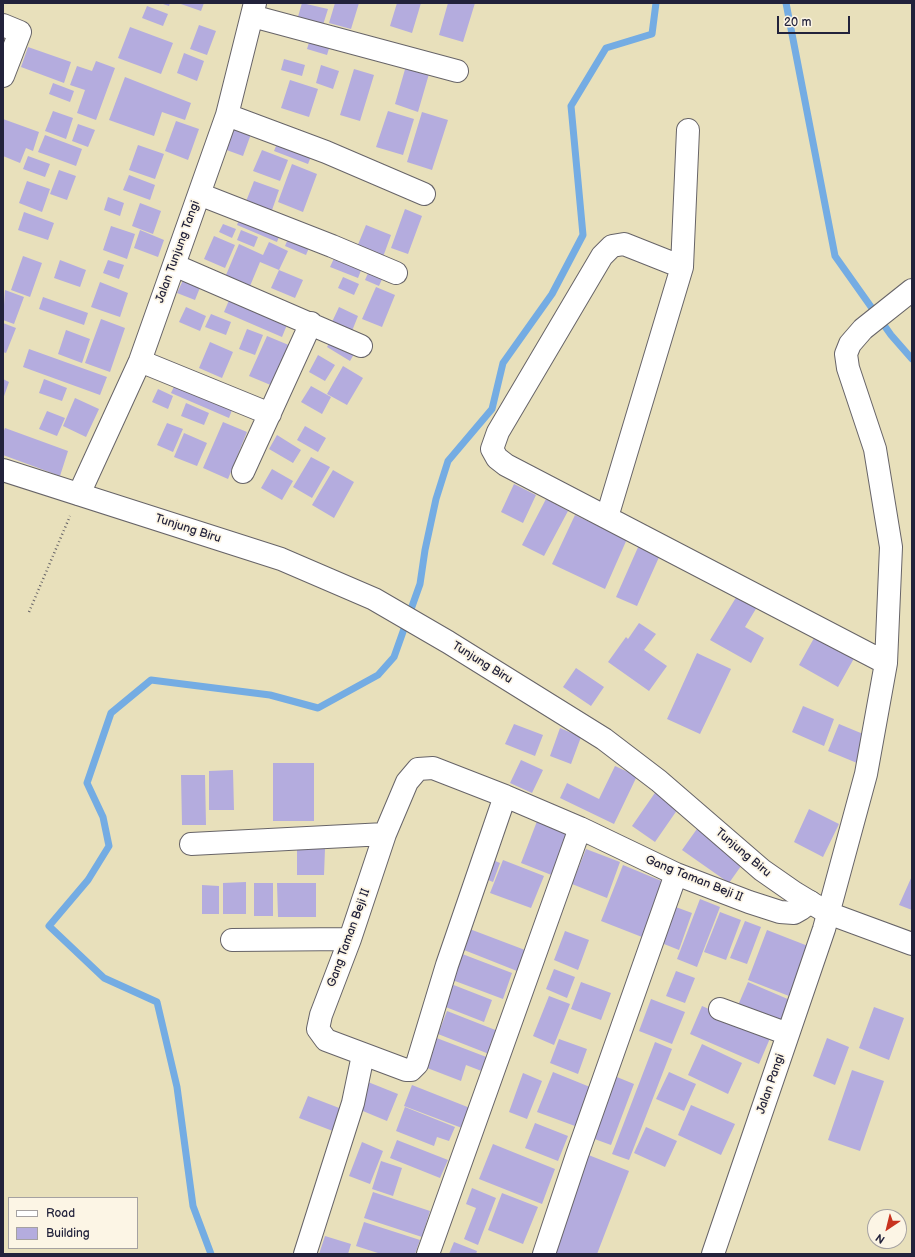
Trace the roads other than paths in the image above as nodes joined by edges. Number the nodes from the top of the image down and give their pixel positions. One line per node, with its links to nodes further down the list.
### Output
1 (253, 9): 3 (street); 5 (street, Jalan Tunjung Tangi)
2 (3, 25): 4 (street)
3 (457, 70)
4 (3, 76)
5 (227, 115): 7 (street, Jalan Tunjung Tangi); 8 (street)
6 (688, 130): 10 (street)
7 (199, 194): 9 (street, Jalan Tunjung Tangi); 11 (street)
8 (424, 194)
9 (174, 265): 13 (street); 15 (street, Jalan Tunjung Tangi)
10 (682, 267): 20 (street); 20 (street)
11 (396, 273)
12 (910, 291): 21 (street, Jalan Pangi)
13 (311, 323): 14 (street); 16 (street)
14 (361, 346)
15 (140, 361): 16 (street); 19 (street, Jalan Tunjung Tangi)
16 (270, 414): 18 (street)
17 (3, 470): 19 (street, Tunjung Biru)
18 (244, 472)
19 (79, 494): 27 (street, Tunjung Biru)
20 (607, 517): 21 (street)
21 (886, 664): 28 (street, Jalan Pangi)
22 (505, 796): 23 (street, Gang Taman Beji II); 24 (street, Gang Taman Beji II); 34 (street)
23 (580, 828): 26 (street, Gang Taman Beji II); 36 (street)
24 (385, 834): 25 (street); 29 (street, Gang Taman Beji II)
25 (191, 844)
26 (676, 874): 27 (street, Gang Taman Beji II); 37 (street)
27 (810, 902): 28 (street, Tunjung Biru)
28 (828, 913): 31 (street, Tunjung Biru); 33 (street, Jalan Pangi)
29 (350, 939): 30 (street); 34 (street, Gang Taman Beji II)
30 (232, 940)
31 (912, 944)
32 (720, 1009): 33 (street)
33 (788, 1034): 38 (street, Jalan Pangi)
34 (364, 1055): 35 (street)
35 (305, 1254)
36 (428, 1254)
37 (544, 1254)
38 (712, 1254)

